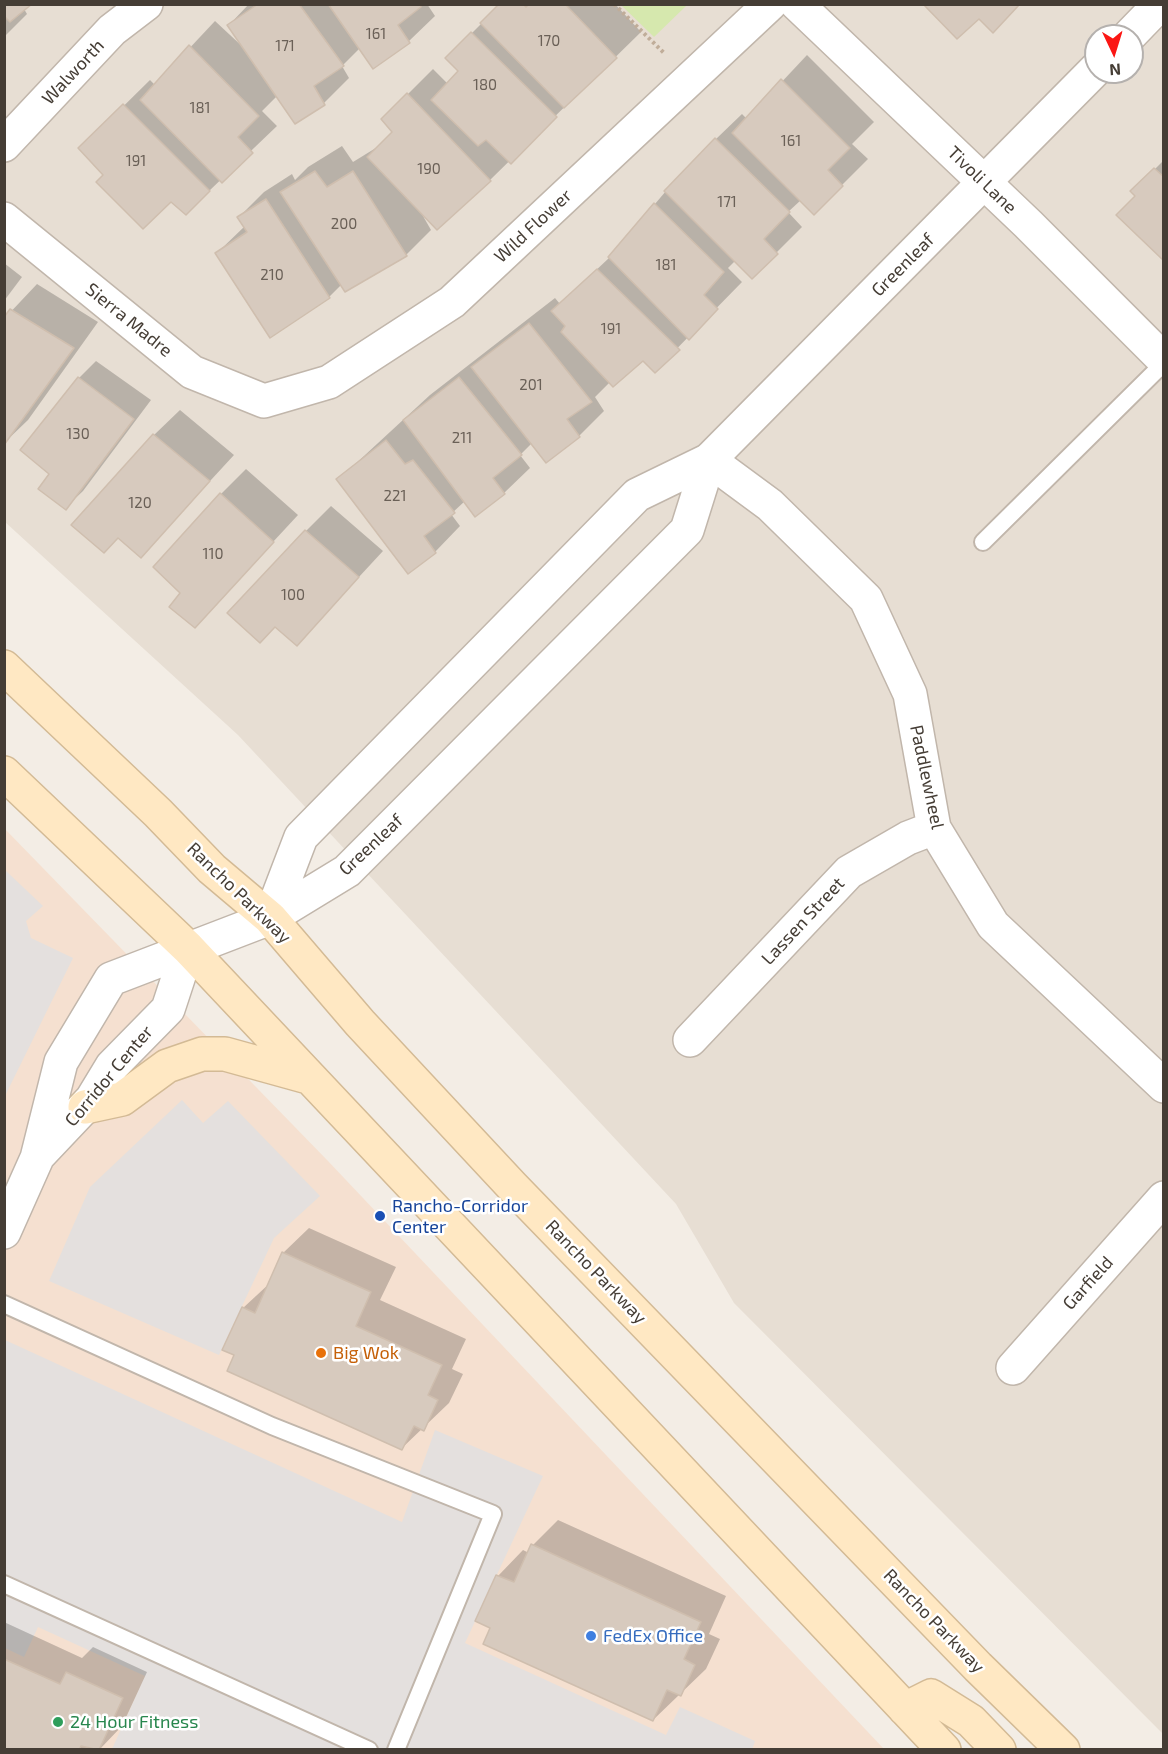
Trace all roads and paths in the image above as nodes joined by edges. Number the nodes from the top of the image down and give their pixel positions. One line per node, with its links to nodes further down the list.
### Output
1 (146, 4): 9 (street, Walworth)
2 (614, 4): 7 (path)
3 (770, 4): 7 (street, Wild Flower)
4 (798, 4): 10 (street, Tivoli Lane)
5 (1160, 4): 6 (street)
6 (1141, 24)
7 (690, 79): 13 (street, Wild Flower)
8 (1084, 81): 10 (street, Greenleaf)
9 (4, 145)
10 (985, 182): 12 (street, Tivoli Lane); 14 (street, Greenleaf)
11 (4, 219): 13 (street, Sierra Madre)
12 (1164, 362): 15 (lane)
13 (264, 401)
14 (709, 460): 18 (street, Paddlewheel); 19 (street, Greenleaf); 19 (street, Greenleaf)
15 (983, 542)
16 (4, 667): 19 (main road, Rancho Parkway)
17 (4, 773): 20 (main road)
18 (934, 828): 21 (street, Lassen Street); 23 (street, Paddlewheel)
19 (270, 918): 20 (street); 36 (main road, Rancho Parkway)
20 (188, 948): 22 (main road); 24 (street, Corridor Center); 25 (street, Corridor Center)
21 (690, 1040)
22 (308, 1077): 24 (main road); 31 (main road)
23 (1164, 1086)
24 (84, 1107): 25 (street, Corridor Center)
25 (37, 1158): 27 (street, Corridor Center)
26 (1164, 1198): 29 (street, Garfield)
27 (4, 1232)
28 (4, 1304): 33 (lane)
29 (1013, 1368)
30 (4, 1584): 32 (lane)
31 (905, 1708): 34 (main road); 35 (main road)
32 (369, 1749)
33 (396, 1749)
34 (944, 1749)
35 (999, 1749)
36 (1063, 1749)

